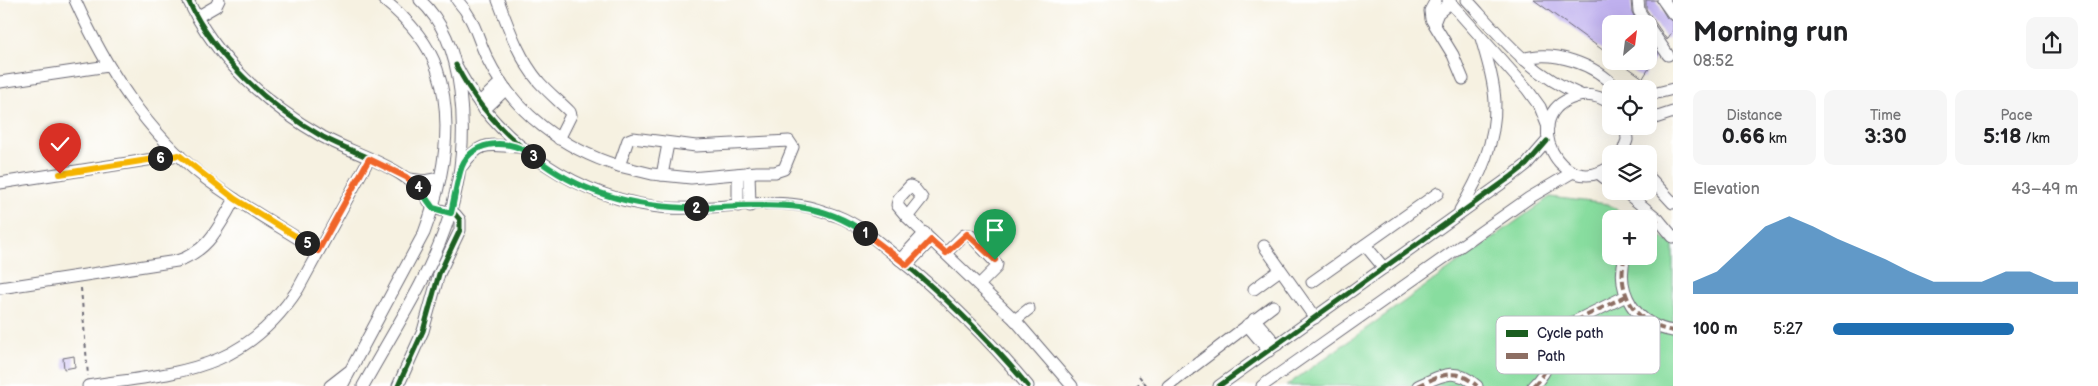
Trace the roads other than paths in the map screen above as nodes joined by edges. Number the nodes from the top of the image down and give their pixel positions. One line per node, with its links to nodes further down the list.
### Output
1 (75, 0): 21 (street)
2 (188, 0): 15 (street)
3 (219, 0): 15 (street)
4 (384, 0): 50 (street)
5 (420, 0): 22 (street)
6 (457, 0): 26 (street)
7 (498, 0): 35 (street)
8 (1436, 0): 16 (street)
9 (1467, 0): 20 (street)
10 (1638, 0): 14 (street)
11 (1663, 0): 13 (street)
12 (1449, 2): 16 (street); 17 (street)
13 (1673, 14)
14 (1642, 15)
15 (197, 17): 40 (street)
16 (1434, 23): 23 (street)
17 (1481, 38): 34 (street); 61 (street)
18 (1658, 40): 19 (street)
19 (1668, 55)
20 (1522, 59): 24 (street); 29 (street)
21 (108, 66): 25 (street); 39 (street)
22 (456, 66): 31 (street); 42 (street)
23 (1463, 79)
24 (1607, 80)
25 (0, 82)
26 (504, 86): 31 (street); 35 (street)
27 (1673, 88): 28 (street)
28 (1657, 93)
29 (1581, 95): 30 (street); 34 (street)
30 (1602, 99)
31 (482, 106): 38 (street)
32 (1673, 112): 33 (street)
33 (1657, 117)
34 (1548, 127): 36 (street)
35 (559, 139): 41 (street)
36 (1547, 141): 44 (street); 61 (street)
37 (668, 144): 41 (street); 45 (street); 47 (street)
38 (522, 147): 42 (street); 57 (street)
39 (179, 155): 51 (street); 54 (street)
40 (369, 159): 49 (street); 68 (street)
41 (618, 166): 47 (street)
42 (462, 167): 60 (street)
43 (1602, 171): 46 (street)
44 (1573, 172): 46 (street); 101 (street)
45 (743, 173): 47 (street); 57 (street); 58 (street)
46 (1598, 173): 48 (street)
47 (662, 176)
48 (1602, 176)
49 (406, 177): 50 (street); 59 (street)
50 (440, 178): 59 (street)
51 (0, 183)
52 (1657, 186): 56 (street)
53 (1438, 193): 67 (street)
54 (235, 199): 68 (street); 76 (street)
55 (1635, 200): 63 (street)
56 (1673, 203)
57 (738, 206): 58 (street)
58 (750, 206): 70 (street)
59 (433, 208): 60 (street); 89 (street)
60 (451, 213): 96 (street); 97 (street)
61 (1458, 214): 73 (street)
62 (907, 217): 64 (street)
63 (1658, 220): 65 (street)
64 (928, 236): 69 (street); 70 (street)
65 (1673, 237)
66 (1264, 246): 72 (street)
67 (1362, 246): 73 (street); 74 (street)
68 (318, 251): 93 (street)
69 (946, 253): 75 (street); 75 (street)
70 (904, 262): 98 (street)
71 (1624, 265): 78 (street)
72 (1280, 270): 77 (street); 83 (street)
73 (1381, 270): 83 (street)
74 (1312, 282)
75 (979, 285): 84 (street)
76 (0, 288)
77 (1254, 289)
78 (1626, 296): 81 (street); 82 (street)
79 (1273, 306): 85 (street)
80 (1029, 309): 84 (street)
81 (1585, 316)
82 (1640, 316)
83 (1315, 318): 88 (street)
84 (1015, 320): 92 (street)
85 (1250, 322): 88 (street); 99 (street)
86 (1660, 328): 87 (street)
87 (1673, 331)
88 (1273, 348): 100 (street)
89 (351, 370): 94 (street); 95 (street)
90 (1543, 374): 104 (street)
91 (1437, 382): 102 (street); 103 (street)
92 (1070, 385)
93 (88, 386)
94 (330, 386)
95 (342, 386)
96 (363, 386)
97 (398, 386)
98 (1028, 386)
99 (1168, 386)
100 (1219, 386)
101 (1262, 386)
102 (1418, 386)
103 (1477, 386)
104 (1534, 386)

